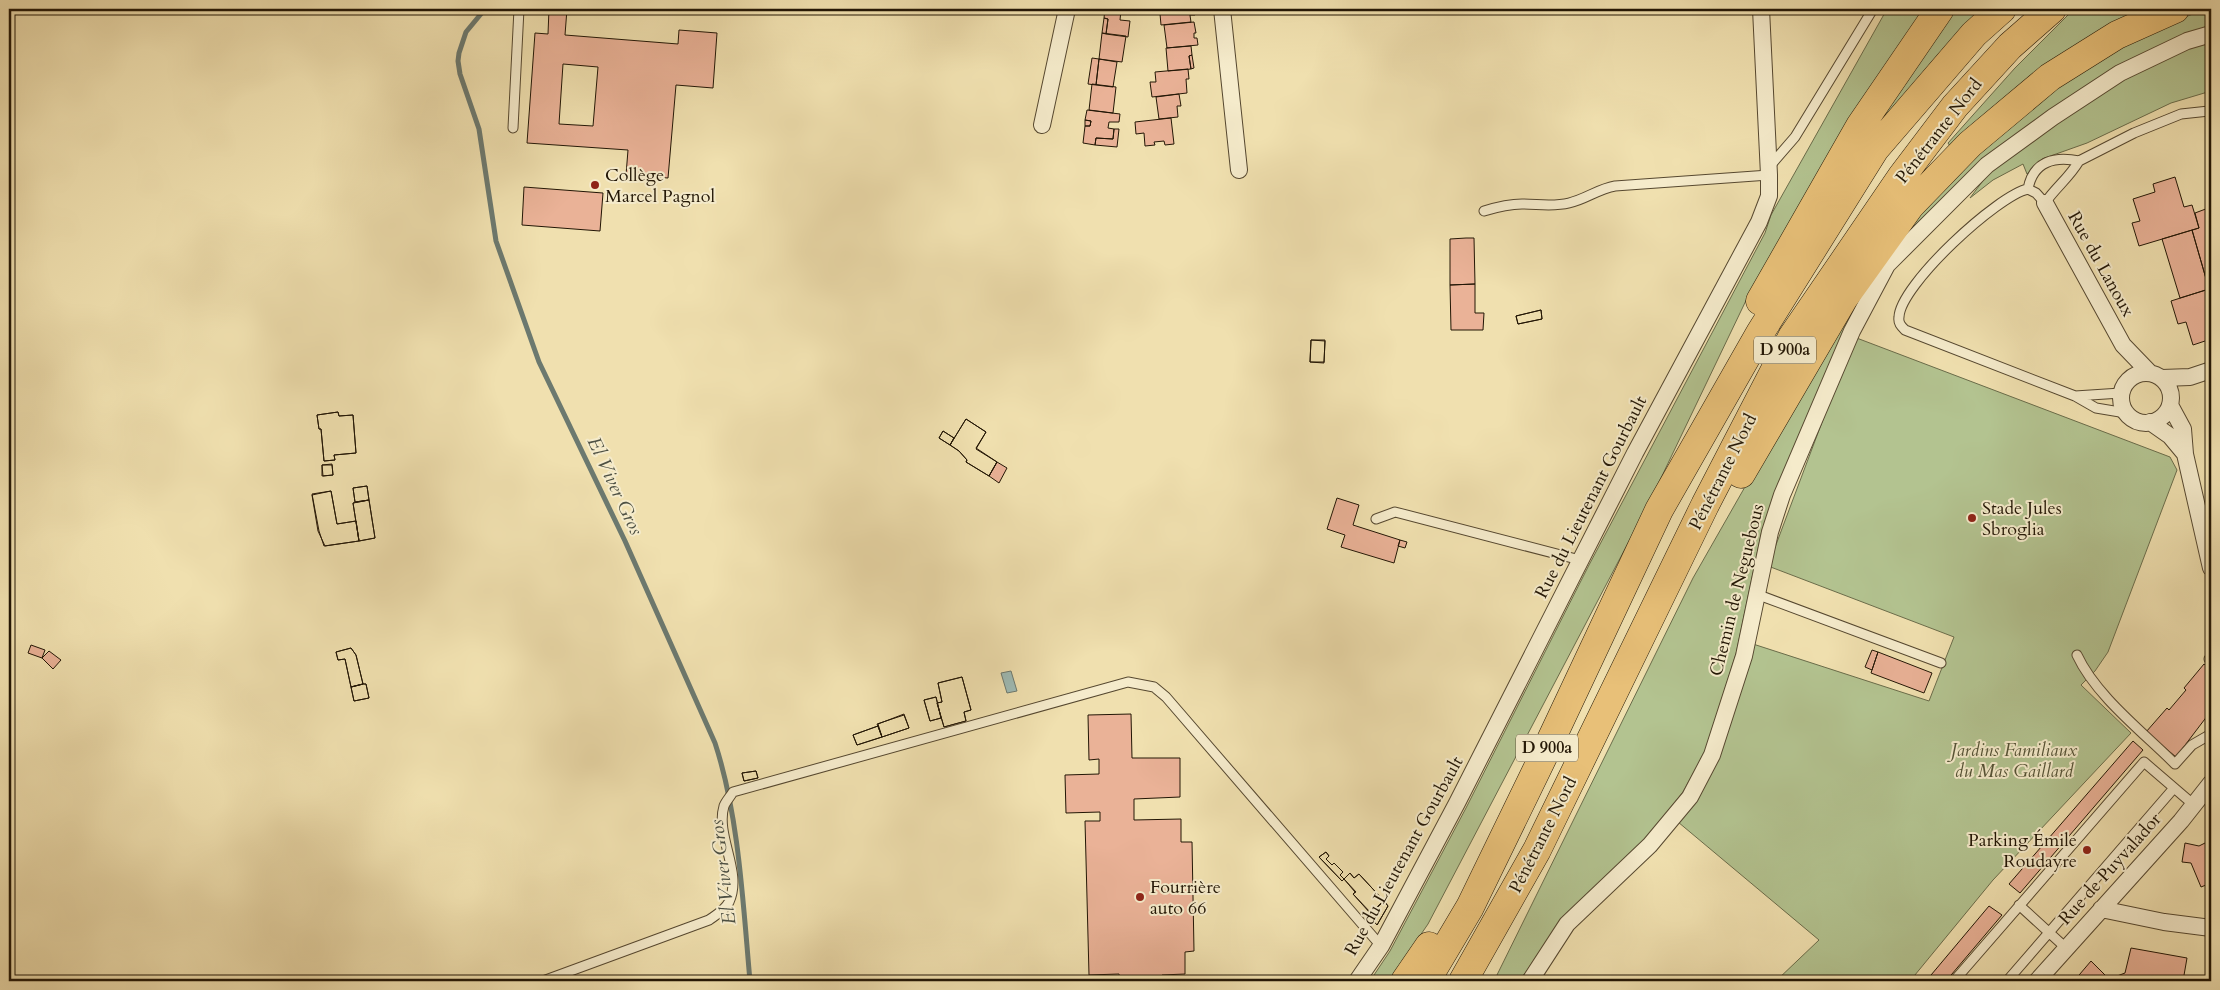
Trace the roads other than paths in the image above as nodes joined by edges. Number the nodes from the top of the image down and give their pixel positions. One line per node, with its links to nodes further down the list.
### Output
1 (519, 9): 13 (lane)
2 (1067, 9): 12 (street)
3 (1222, 9): 15 (street)
4 (1761, 9): 16 (street, Rue du Lieutenant Gourbault)
5 (1873, 9): 16 (lane)
6 (1940, 9): 31 (highway)
7 (2002, 9): 31 (highway, Pénétrante Nord / D 900a)
8 (2052, 9): 39 (highway, Pénétrante Nord / D 900a)
9 (2175, 9): 39 (highway)
10 (2211, 34): 35 (street, Chemin de Neguebous)
11 (2210, 111): 14 (lane)
12 (1042, 125)
13 (513, 128)
14 (2079, 161): 17 (lane); 18 (lane)
15 (1239, 170)
16 (1769, 171): 19 (lane); 33 (street, Rue du Lieutenant Gourbault)
17 (2028, 189): 18 (lane); 26 (lane)
18 (2045, 203): 20 (street, Rue du Lanoux)
19 (1484, 211)
20 (2122, 345): 22 (street, Rue du Lanoux); 24 (street, Rue du Lanoux)
21 (2211, 370): 23 (street)
22 (2156, 375): 23 (street); 24 (street); 27 (street)
23 (2190, 377): 27 (street)
24 (2131, 378): 25 (street)
25 (2121, 393): 26 (lane); 28 (street)
26 (2075, 396): 28 (lane)
27 (2171, 399): 29 (street); 30 (street)
28 (2126, 413): 29 (street)
29 (2150, 422): 30 (street)
30 (2186, 454): 34 (street)
31 (1660, 510): 52 (highway); 53 (highway, Pénétrante Nord / D 900a)
32 (1376, 519): 33 (lane)
33 (1580, 560): 48 (street, Rue du Lieutenant Gourbault)
34 (2211, 568)
35 (1756, 594): 37 (lane); 56 (street, Chemin de Neguebous)
36 (2077, 655): 38 (lane)
37 (1941, 663)
38 (2211, 734)
39 (1592, 739): 43 (highway, Pénétrante Nord / D 900a)
40 (2211, 783): 42 (street, Rue de Puyvalador)
41 (2174, 788): 42 (lane); 44 (lane); 47 (lane)
42 (2194, 805): 45 (street, Rue de Puyvalador)
43 (1537, 850): 54 (highway, Pénétrante Nord / D 900a); 55 (highway)
44 (2019, 905): 47 (lane); 57 (lane)
45 (2101, 909): 46 (street); 49 (street, Rue de Puyvalador)
46 (2211, 928)
47 (2049, 931): 49 (lane); 58 (lane)
48 (1381, 946): 50 (lane); 51 (street, Rue du Lieutenant Gourbault)
49 (2066, 948): 59 (street, Rue de Puyvalador)
50 (543, 981)
51 (1357, 981)
52 (1405, 981)
53 (1426, 981)
54 (1464, 981)
55 (1476, 981)
56 (1530, 981)
57 (1954, 981)
58 (2007, 981)
59 (2037, 981)

